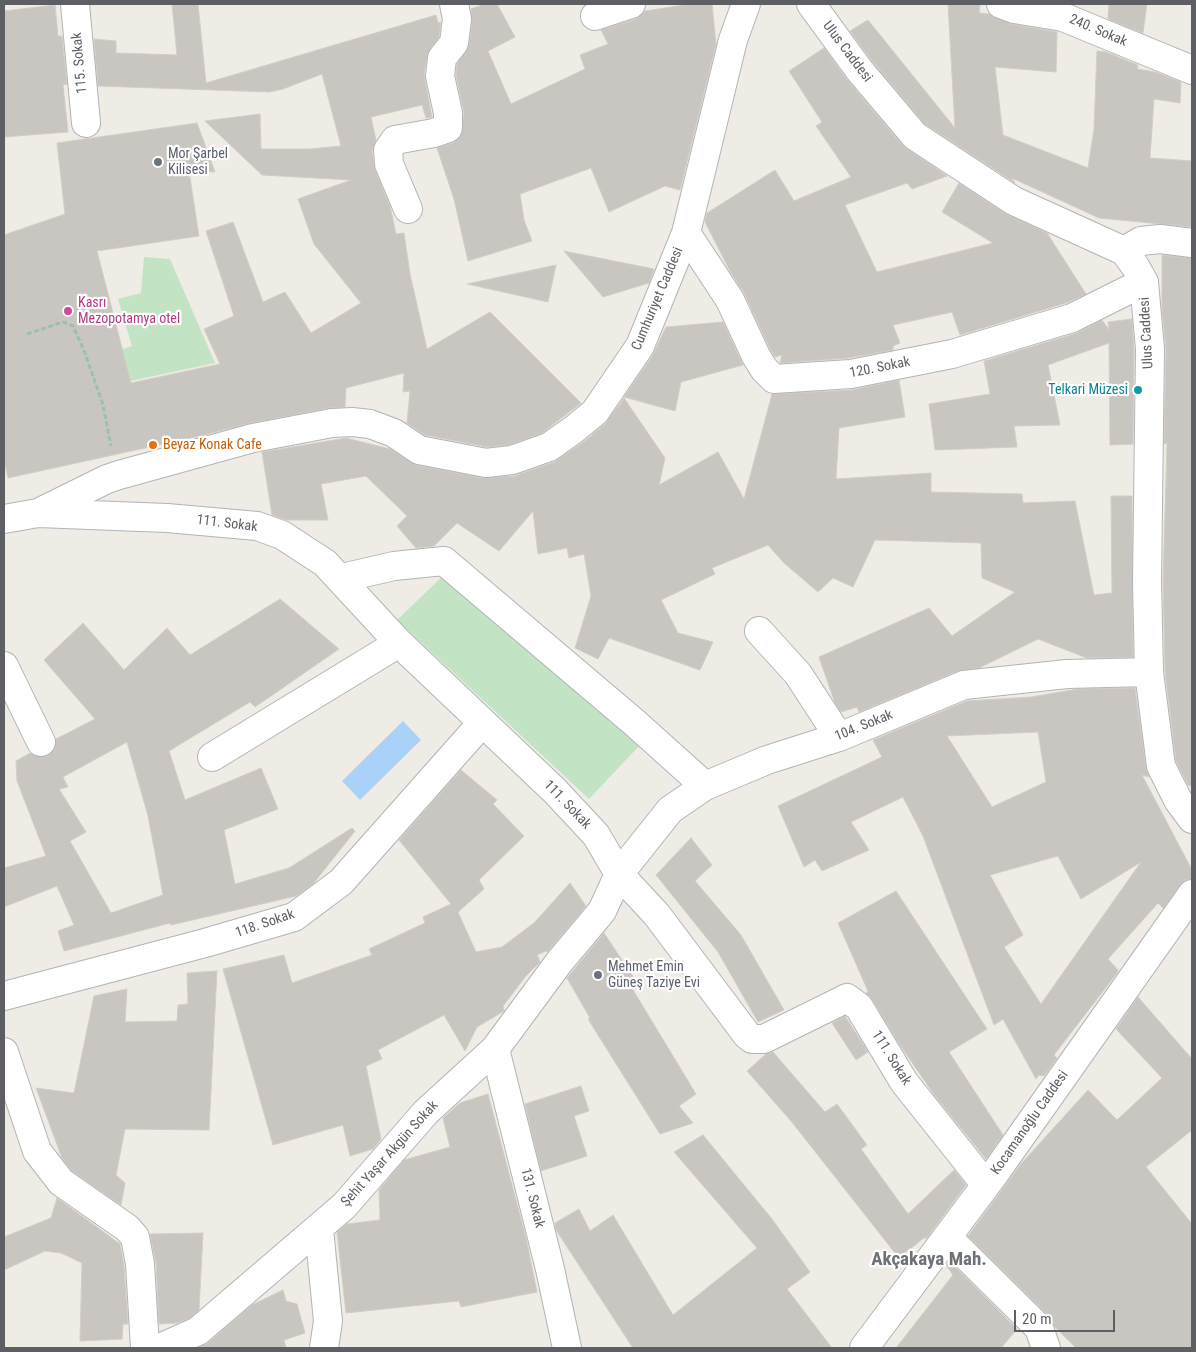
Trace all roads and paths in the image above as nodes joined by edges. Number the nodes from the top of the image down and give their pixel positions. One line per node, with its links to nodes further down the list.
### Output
1 (75, 4): 9 (street, 115. Sokak)
2 (454, 4): 10 (street)
3 (631, 4): 7 (street)
4 (746, 4): 11 (street, Cumhuriyet Caddesi)
5 (810, 4): 13 (street, Ulus Caddesi)
6 (1001, 4): 8 (street, 240. Sokak)
7 (595, 16)
8 (1192, 70)
9 (86, 123)
10 (408, 209)
11 (686, 233): 14 (street, 120. Sokak); 16 (street, Cumhuriyet Caddesi)
12 (1192, 243): 13 (street)
13 (1124, 252): 14 (street, Ulus Caddesi)
14 (1144, 282): 23 (street, Ulus Caddesi)
15 (27, 334): 16 (path)
16 (119, 475): 17 (street, Cumhuriyet Caddesi)
17 (38, 513): 18 (street, Cumhuriyet Caddesi); 19 (street, 111. Sokak)
18 (4, 519)
19 (342, 578): 21 (street, 111. Sokak); 28 (street)
20 (760, 631): 25 (street)
21 (399, 643): 24 (street, 111. Sokak); 27 (street)
22 (4, 666): 26 (street)
23 (1149, 672): 25 (street, 104. Sokak); 29 (street, Ulus Caddesi)
24 (482, 723): 30 (street, 111. Sokak); 32 (street, 118. Sokak)
25 (839, 737): 28 (street, 104. Sokak)
26 (41, 742)
27 (212, 757)
28 (705, 786): 30 (street, 104. Sokak)
29 (1192, 819)
30 (619, 874): 33 (street, Şehit Yaşar Akgün Sokak); 35 (street, 111. Sokak)
31 (1192, 894): 35 (street, Kocamanoğlu Caddesi)
32 (4, 996)
33 (495, 1049): 36 (street, Şehit Yaşar Akgün Sokak); 41 (street, 131. Sokak)
34 (4, 1052): 38 (street)
35 (986, 1185): 37 (street, Kocamanoğlu Caddesi)
36 (319, 1228): 39 (street, Şehit Yaşar Akgün Sokak); 40 (street)
37 (947, 1237): 42 (street, Kocamanoğlu Caddesi); 43 (street)
38 (145, 1348)
39 (160, 1348)
40 (324, 1348)
41 (566, 1348)
42 (864, 1348)
43 (1046, 1348)

